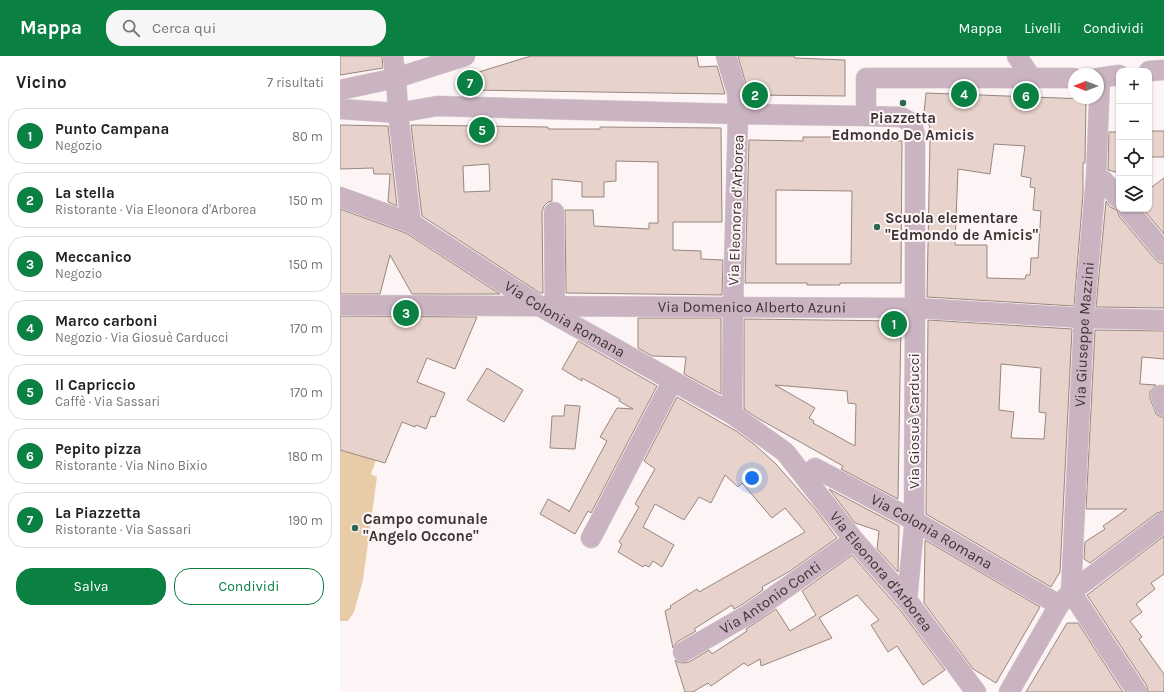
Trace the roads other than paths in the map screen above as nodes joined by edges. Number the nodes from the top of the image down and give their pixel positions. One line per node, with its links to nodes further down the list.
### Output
1 (393, 56): 8 (street)
2 (465, 56): 8 (street)
3 (726, 56): 14 (street, Via Eleonora d'Arborea)
4 (1017, 56): 9 (street)
5 (1164, 70): 6 (street)
6 (1152, 72)
7 (1106, 77): 16 (street, Via Giuseppe Mazzini)
8 (396, 78): 11 (street); 13 (street)
9 (1032, 78): 10 (street); 15 (street)
10 (1068, 78)
11 (346, 89): 12 (street)
12 (347, 109): 13 (street)
13 (398, 113): 14 (street); 21 (street)
14 (738, 114): 15 (street); 24 (street, Via Eleonora d'Arborea)
15 (866, 116): 25 (street, Via Giosuè Carducci)
16 (1096, 178): 17 (street); 27 (street, Via Giuseppe Mazzini)
17 (1116, 195)
18 (340, 197): 21 (street, Via Colonia Romana)
19 (554, 212): 26 (street)
20 (1131, 212): 22 (street)
21 (410, 223): 26 (street, Via Colonia Romana)
22 (1164, 252)
23 (340, 305): 26 (street, Via Domenico Alberto Azuni)
24 (733, 307): 25 (street, Via Domenico Alberto Azuni); 26 (street, Via Domenico Alberto Azuni); 30 (street, Via Eleonora d'Arborea)
25 (916, 308): 27 (street, Via Domenico Alberto Azuni); 33 (street, Via Giosuè Carducci)
26 (550, 309): 29 (street, Via Colonia Romana)
27 (1084, 318): 28 (street, Via Domenico Alberto Azuni); 37 (street, Via Giuseppe Mazzini)
28 (1164, 320)
29 (672, 382): 30 (street, Via Colonia Romana); 35 (street)
30 (732, 414): 31 (street, Via Colonia Romana)
31 (785, 452): 32 (street, Via Eleonora d'Arborea)
32 (806, 479): 33 (street, Via Colonia Romana); 36 (street, Via Eleonora d'Arborea)
33 (913, 520): 37 (street, Via Colonia Romana); 38 (street, Via Giosuè Carducci)
34 (1164, 522): 37 (street)
35 (591, 538)
36 (854, 540): 38 (street, Via Eleonora d'Arborea); 39 (street, Via Antonio Conti)
37 (1065, 599): 41 (street); 42 (street)
38 (907, 600): 40 (street, Via Eleonora d'Arborea)
39 (684, 652)
40 (976, 692)
41 (1009, 692)
42 (1137, 692)

